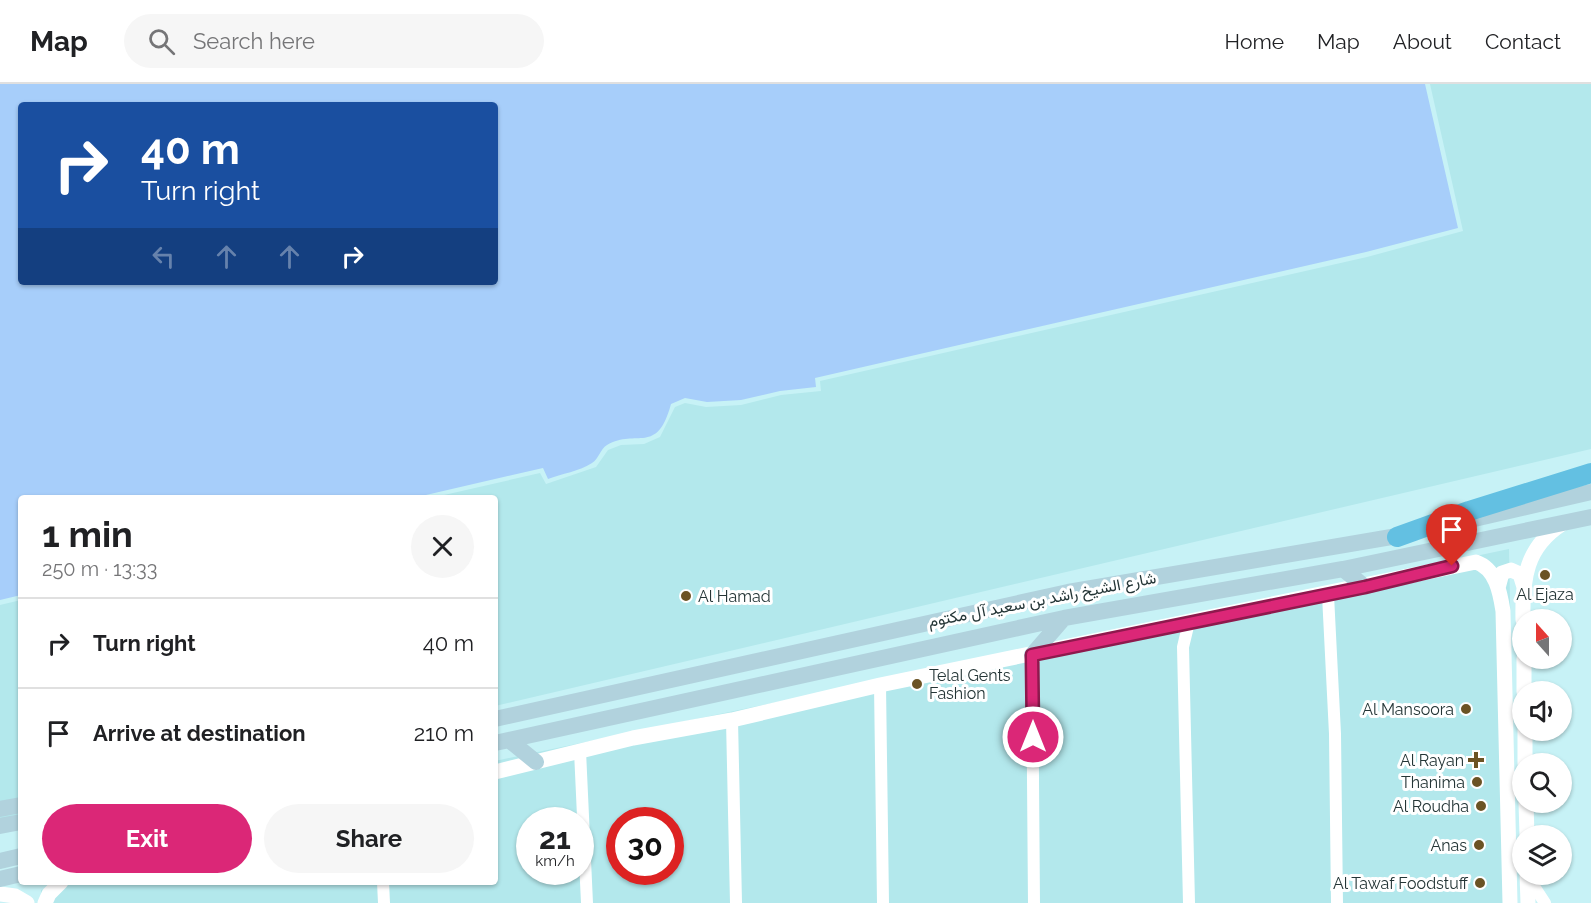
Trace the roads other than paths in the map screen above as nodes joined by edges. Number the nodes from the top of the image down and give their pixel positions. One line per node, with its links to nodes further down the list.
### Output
1 (1591, 473): 5 (highway)
2 (1591, 492): 5 (main road, شارع الشيخ راشد بن سعيد آل مكتوم)
3 (1591, 517): 4 (main road, شارع الشيخ راشد بن سعيد آل مكتوم)
4 (1562, 524): 6 (main road, شارع الشيخ راشد بن سعيد آل مكتوم); 8 (street)
5 (1397, 537): 16 (main road, شارع الشيخ راشد بن سعيد آل مكتوم)
6 (1343, 569): 7 (main road); 12 (main road, شارع الشيخ راشد بن سعيد آل مكتوم)
7 (1365, 587): 9 (street); 10 (street)
8 (1524, 587): 9 (street); 11 (street)
9 (1498, 588): 35 (street)
10 (1328, 595): 13 (street); 44 (street)
11 (1523, 609)
12 (1064, 618): 14 (main road); 18 (main road, شارع الشيخ راشد بن سعيد آل مكتوم)
13 (1189, 622): 14 (street); 43 (street)
14 (1032, 655): 15 (street); 42 (street)
15 (880, 685): 17 (street); 41 (street)
16 (498, 718)
17 (732, 720): 19 (street); 40 (street)
18 (502, 742): 20 (main road)
19 (580, 751): 20 (street); 39 (street)
20 (536, 762): 21 (street)
21 (498, 771)
22 (18, 805): 23 (main road)
23 (0, 808)
24 (18, 823): 25 (main road)
25 (0, 826)
26 (18, 857): 27 (main road)
27 (0, 861)
28 (18, 875): 29 (main road)
29 (0, 879)
30 (58, 885): 37 (street)
31 (383, 885): 38 (street)
32 (1527, 885): 45 (street)
33 (1533, 885): 46 (street)
34 (0, 894): 36 (street)
35 (1508, 901)
36 (27, 903)
37 (45, 903)
38 (384, 903)
39 (587, 903)
40 (736, 903)
41 (883, 903)
42 (1034, 903)
43 (1189, 903)
44 (1337, 903)
45 (1528, 903)
46 (1545, 903)

